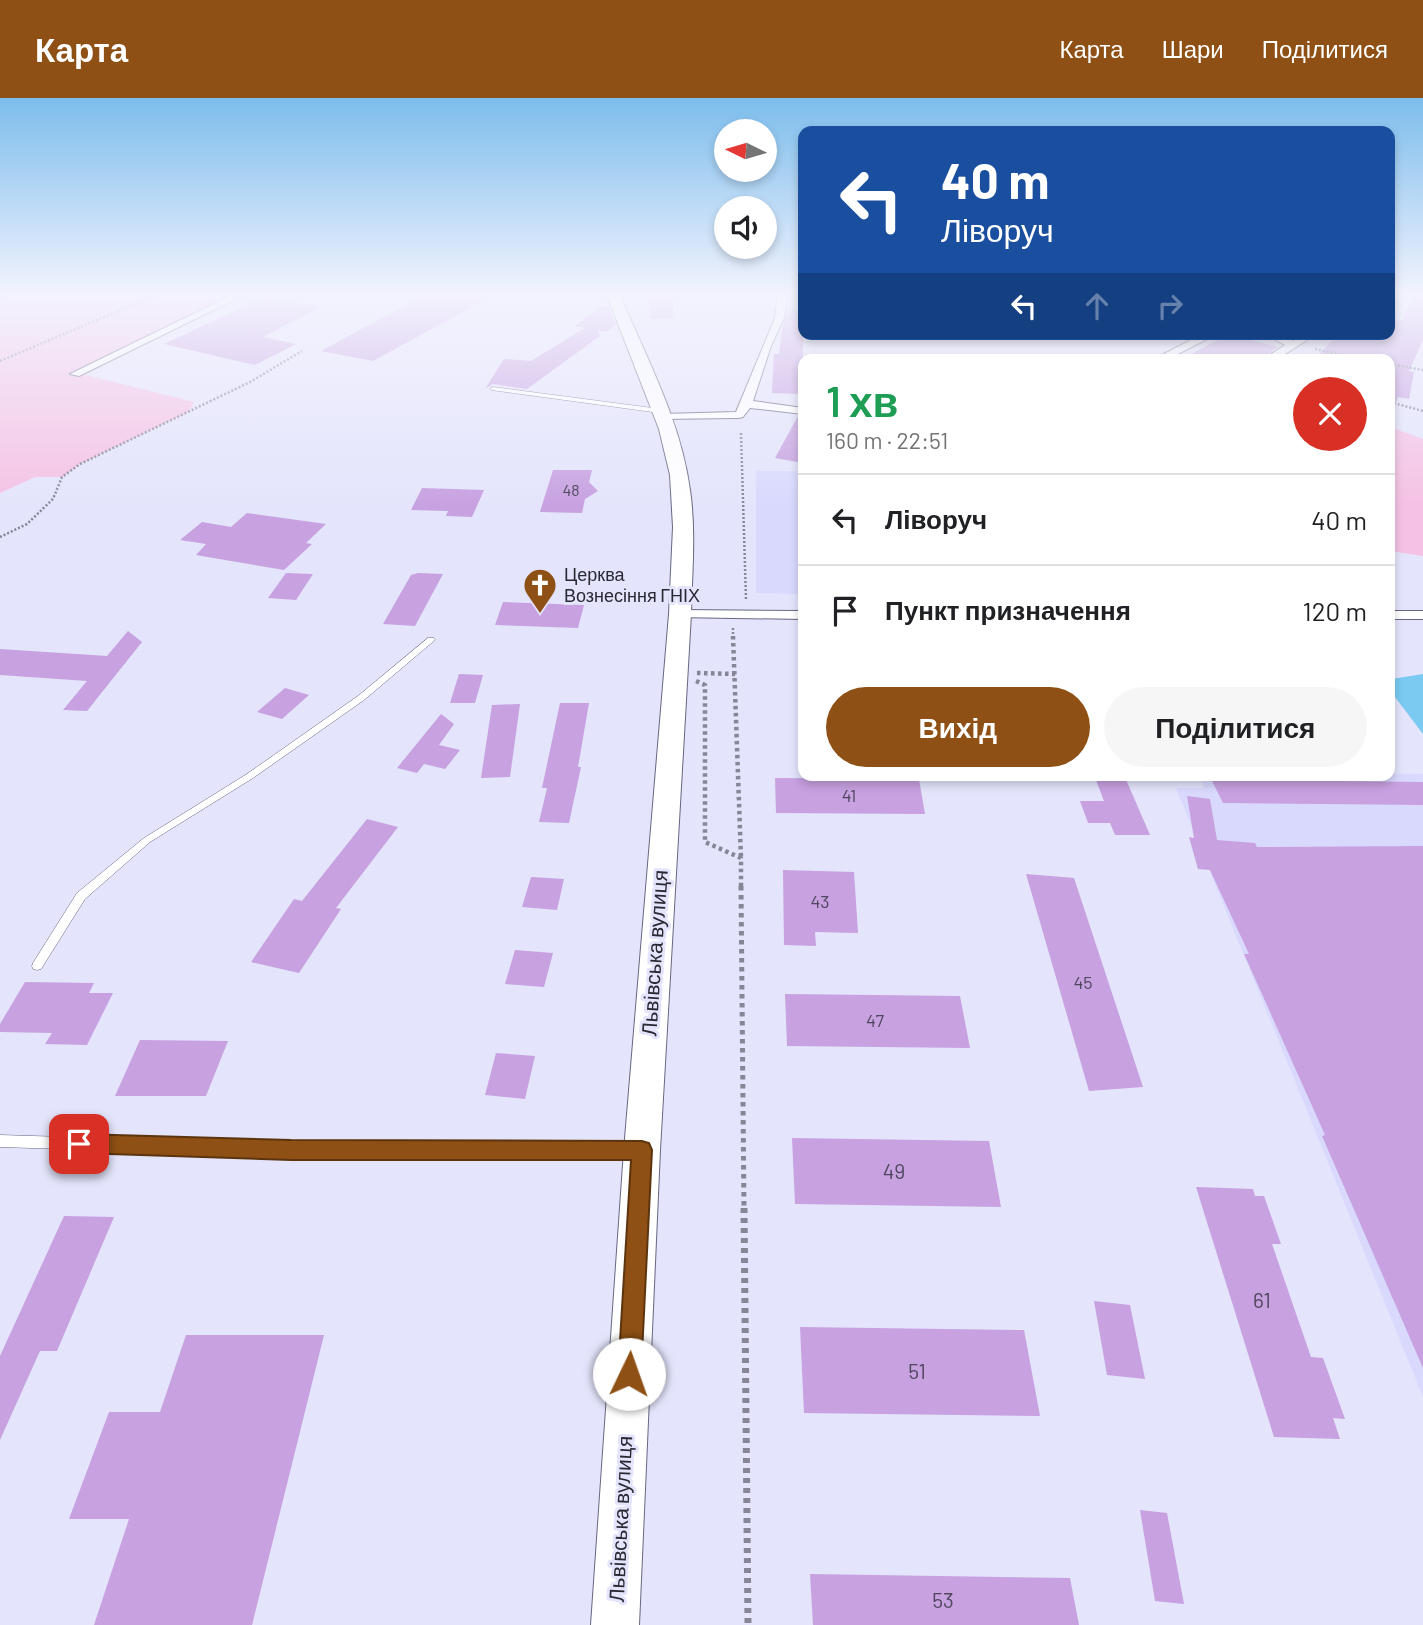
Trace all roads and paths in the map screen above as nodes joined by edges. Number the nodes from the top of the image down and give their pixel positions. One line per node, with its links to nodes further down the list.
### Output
1 (95, 364): 7 (street)
2 (280, 364): 15 (path)
3 (641, 364): 13 (main road, Львівська вулиця)
4 (760, 364): 10 (street)
5 (1395, 365): 6 (path)
6 (1423, 370)
7 (75, 374)
8 (493, 389): 13 (lane)
9 (1395, 403): 12 (path)
10 (748, 404): 11 (street); 13 (street)
11 (798, 410)
12 (1423, 411)
13 (661, 414): 16 (main road, Львівська вулиця)
14 (741, 433): 17 (path)
15 (0, 537)
16 (680, 614): 17 (street); 22 (main road, Львівська вулиця)
17 (740, 614): 18 (street); 23 (path)
18 (798, 615)
19 (1395, 615): 20 (street)
20 (1423, 615)
21 (431, 640): 25 (lane)
22 (676, 672): 23 (path); 24 (path); 27 (main road, Львівська вулиця)
23 (735, 674): 24 (path)
24 (741, 858): 29 (path)
25 (37, 966)
26 (0, 1141): 27 (lane)
27 (642, 1150): 28 (main road, Львівська вулиця)
28 (615, 1625)
29 (748, 1625)

